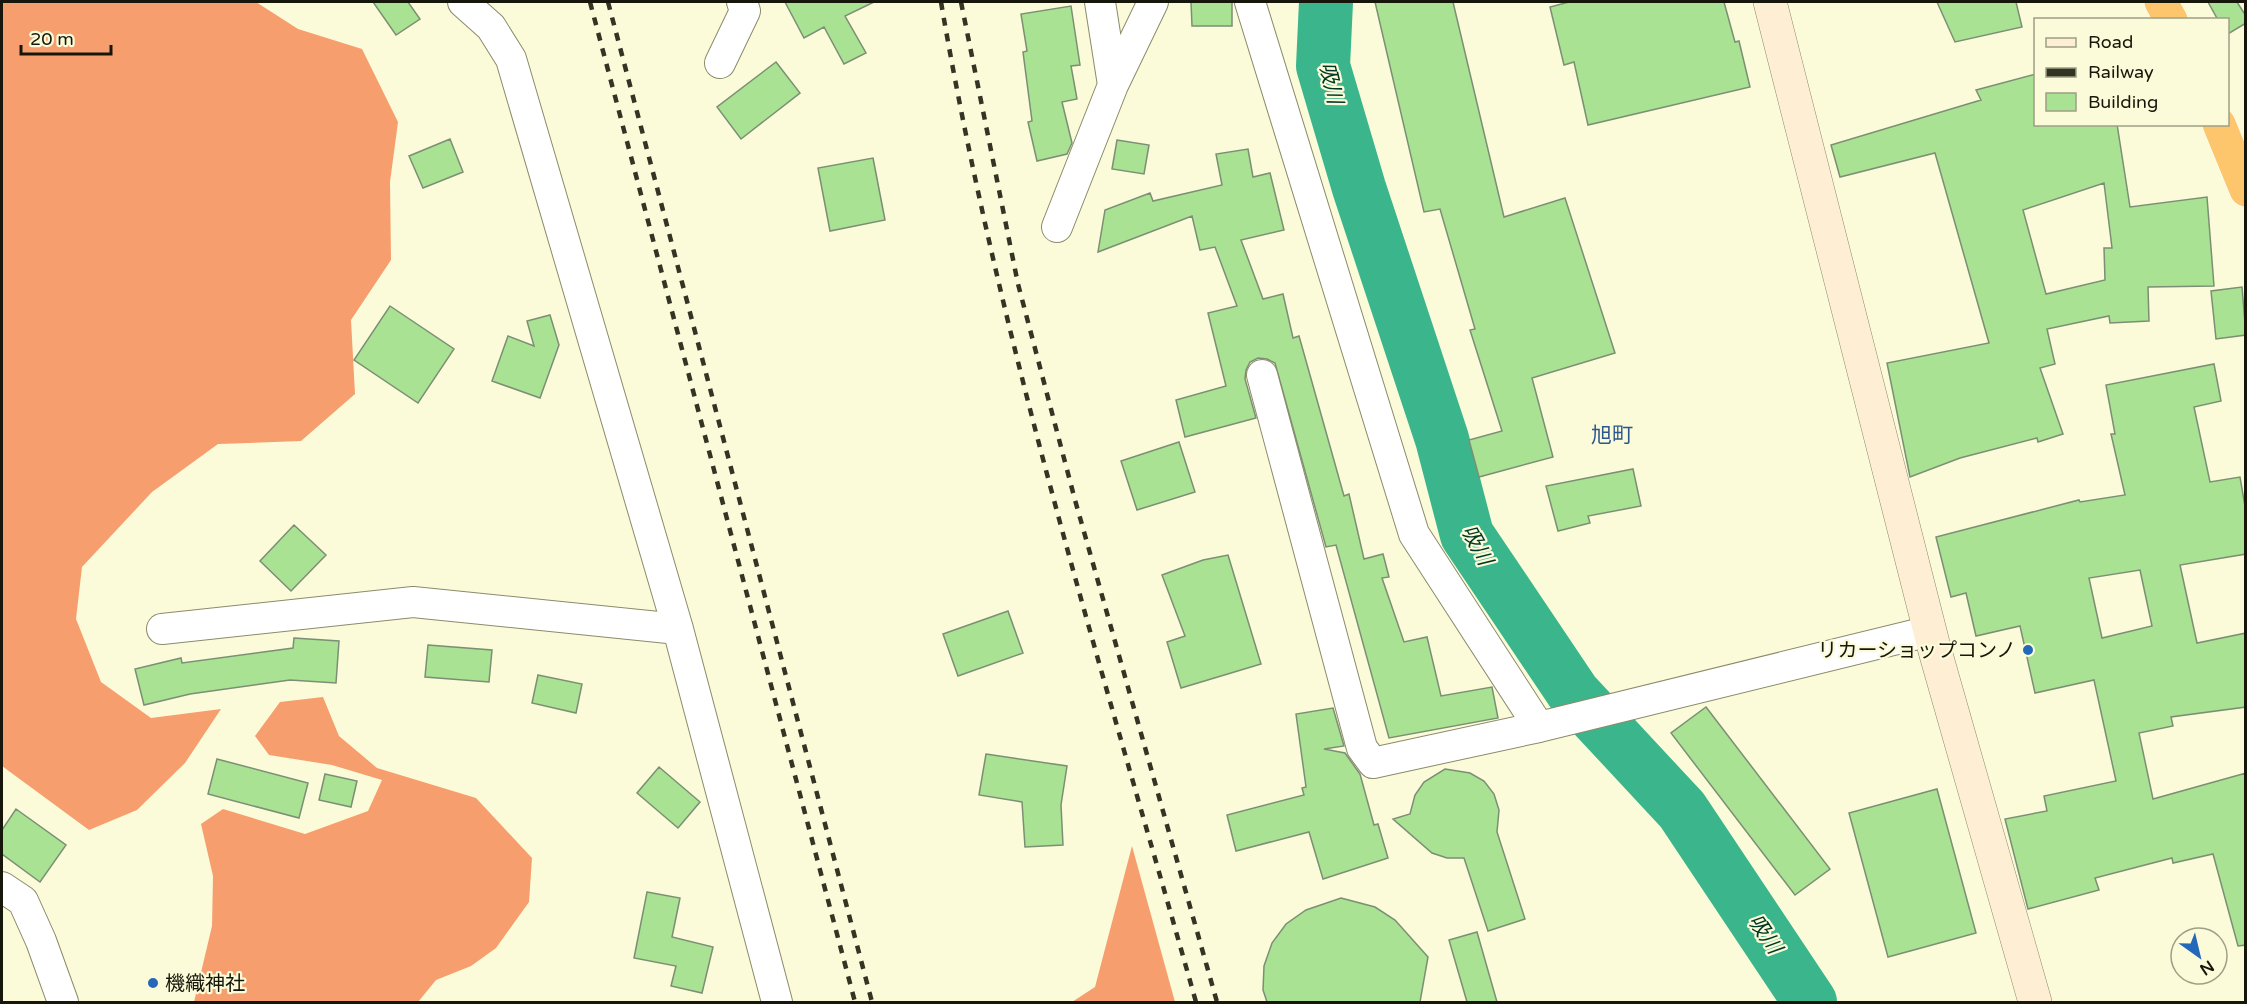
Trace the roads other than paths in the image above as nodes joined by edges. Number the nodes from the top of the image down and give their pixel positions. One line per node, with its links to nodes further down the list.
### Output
1 (463, 2): 16 (street)
2 (742, 2): 9 (street)
3 (1100, 2): 10 (street)
4 (1153, 2): 10 (street)
5 (1250, 2): 18 (street)
6 (1770, 2): 17 (street)
7 (2161, 2): 8 (highway)
8 (2170, 18)
9 (720, 63)
10 (1113, 85): 13 (street)
11 (2232, 141): 12 (highway)
12 (2246, 190)
13 (1057, 227)
14 (1262, 375): 18 (street)
15 (162, 629): 16 (street)
16 (678, 629): 21 (street)
17 (1930, 631): 18 (street); 22 (street)
18 (1551, 724)
19 (2, 887): 20 (street)
20 (63, 1002)
21 (777, 1002)
22 (2035, 1002)

